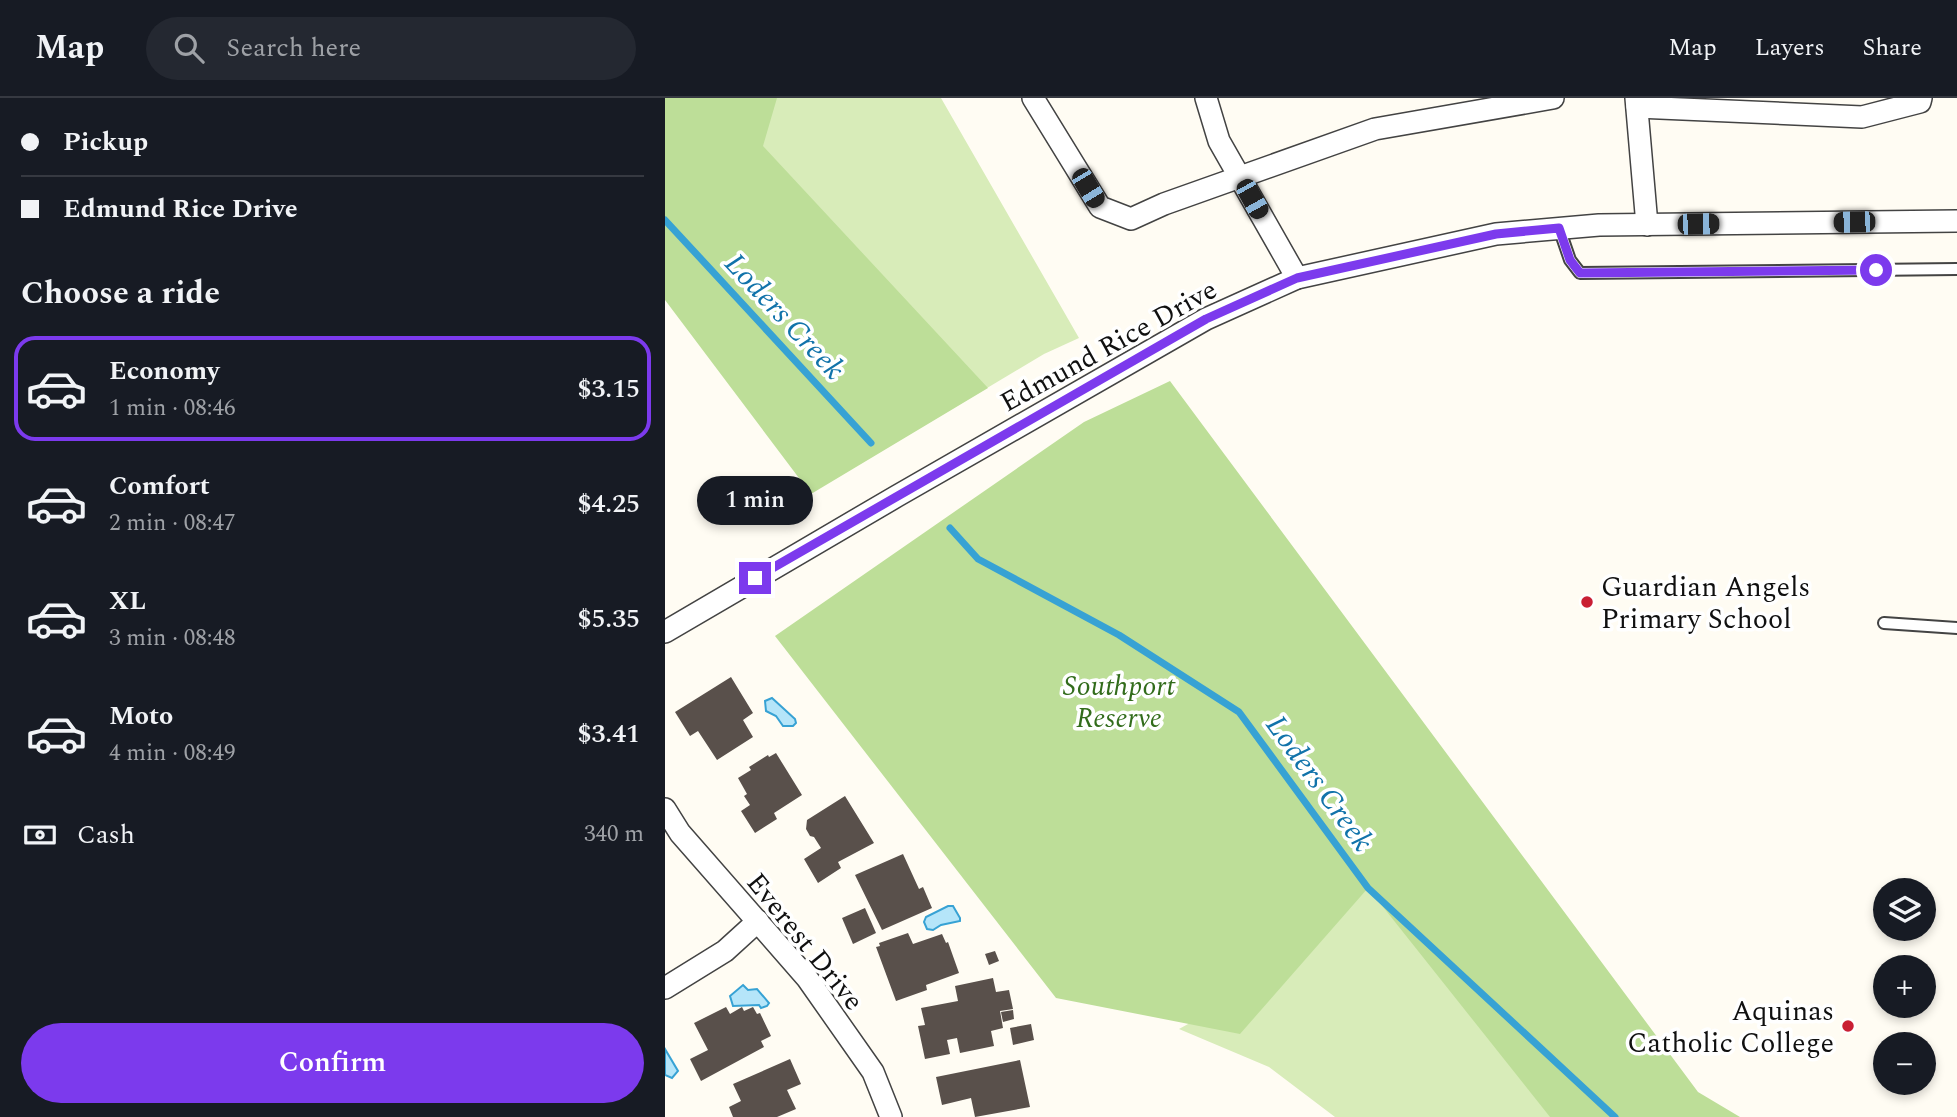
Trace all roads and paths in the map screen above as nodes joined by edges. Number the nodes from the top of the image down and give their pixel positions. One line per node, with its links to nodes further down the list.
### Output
1 (1033, 98): 6 (street)
2 (1206, 98): 6 (street)
3 (1553, 98): 6 (street)
4 (1921, 98): 5 (street)
5 (1636, 103): 8 (street)
6 (1240, 177): 11 (street)
7 (1957, 221): 8 (street, Edmund Rice Drive)
8 (1647, 225): 9 (street, Edmund Rice Drive)
9 (1559, 228): 10 (lane); 11 (street, Edmund Rice Drive)
10 (1957, 269)
11 (1297, 278): 14 (street, Edmund Rice Drive)
12 (1884, 623): 13 (lane)
13 (1957, 628)
14 (665, 632)
15 (665, 808): 16 (street, Everest Drive)
16 (758, 921): 17 (street); 18 (street, Everest Drive)
17 (665, 988)
18 (891, 1117)

